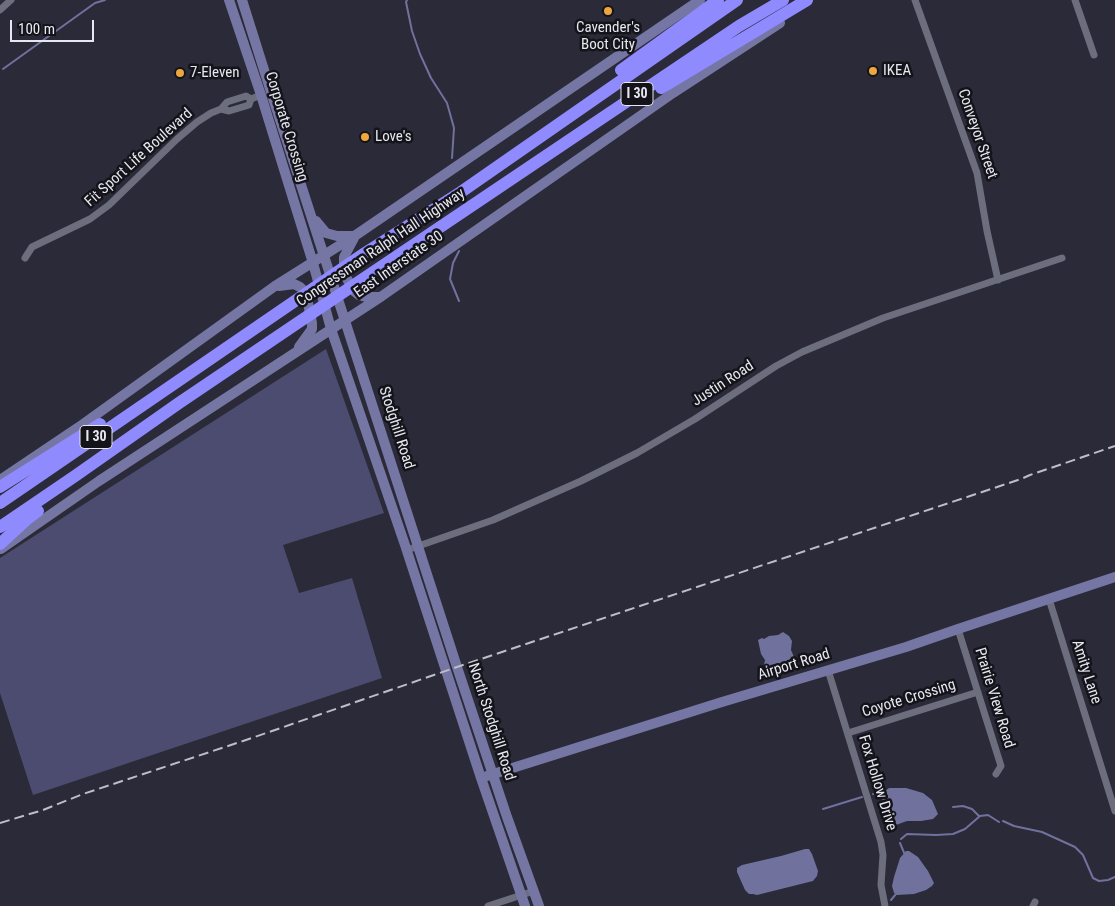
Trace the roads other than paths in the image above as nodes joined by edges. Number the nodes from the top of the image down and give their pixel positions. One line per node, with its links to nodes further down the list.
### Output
1 (11, 0): 12 (street)
2 (229, 0): 14 (main road, Corporate Crossing)
3 (242, 0): 17 (main road, Corporate Crossing)
4 (700, 0): 18 (main road)
5 (718, 0): 15 (highway)
6 (737, 0): 15 (highway, Congressman Ralph Hall Highway / I 30)
7 (783, 0): 16 (highway, Congressman Ralph Hall Highway / I 30)
8 (807, 0): 16 (highway)
9 (812, 0): 25 (main road, East Interstate 30)
10 (915, 0): 23 (street, Conveyor Street)
11 (1075, 0): 13 (street)
12 (0, 10)
13 (1094, 55)
14 (256, 97): 20 (street, Fit Sport Life Boulevard); 22 (main road, Corporate Crossing)
15 (512, 157): 29 (highway, Congressman Ralph Hall Highway / I 30)
16 (494, 192): 30 (highway, Congressman Ralph Hall Highway / I 30)
17 (312, 215): 18 (main road); 19 (main road, Corporate Crossing)
18 (356, 236): 19 (main road); 25 (main road)
19 (324, 255): 22 (main road); 26 (main road, Stodghill Road)
20 (24, 258)
21 (1062, 258): 23 (street, Justin Road)
22 (313, 263): 24 (main road); 27 (main road, Corporate Crossing)
23 (998, 280): 36 (street, Justin Road)
24 (275, 286): 28 (main road); 31 (main road)
25 (382, 296): 26 (main road, East Interstate 30)
26 (345, 320): 27 (main road, East Interstate 30); 36 (main road, Stodghill Road)
27 (331, 329): 28 (main road, East Interstate 30); 38 (main road, Stodghill Road)
28 (294, 354): 37 (main road, East Interstate 30)
29 (191, 372): 32 (highway); 33 (highway, Congressman Ralph Hall Highway / I 30)
30 (179, 403): 34 (highway, Congressman Ralph Hall Highway / I 30); 35 (highway)
31 (0, 480)
32 (0, 487)
33 (0, 503)
34 (0, 527)
35 (0, 544)
36 (418, 546): 38 (street, Justin Road); 45 (main road, North Stodghill Road)
37 (0, 550)
38 (407, 550): 47 (main road, North Stodghill Road)
39 (1115, 578): 40 (main road, Airport Road)
40 (1049, 598): 41 (main road, Airport Road); 48 (street, Amity Lane)
41 (958, 629): 42 (main road, Airport Road); 43 (street, Prairie View Road)
42 (828, 670): 44 (street, Fox Hollow Drive); 45 (main road, Airport Road)
43 (978, 692): 44 (street, Coyote Crossing); 46 (street, Prairie View Road)
44 (848, 733): 54 (street, Fox Hollow Drive)
45 (493, 774): 47 (main road, Airport Road); 49 (main road, North Stodghill Road)
46 (996, 774)
47 (481, 778): 50 (main road, North Stodghill Road)
48 (1115, 810)
49 (534, 891): 50 (street); 53 (main road, North Stodghill Road)
50 (521, 895): 51 (street); 52 (main road, North Stodghill Road)
51 (488, 906)
52 (525, 906)
53 (539, 906)
54 (886, 906)

